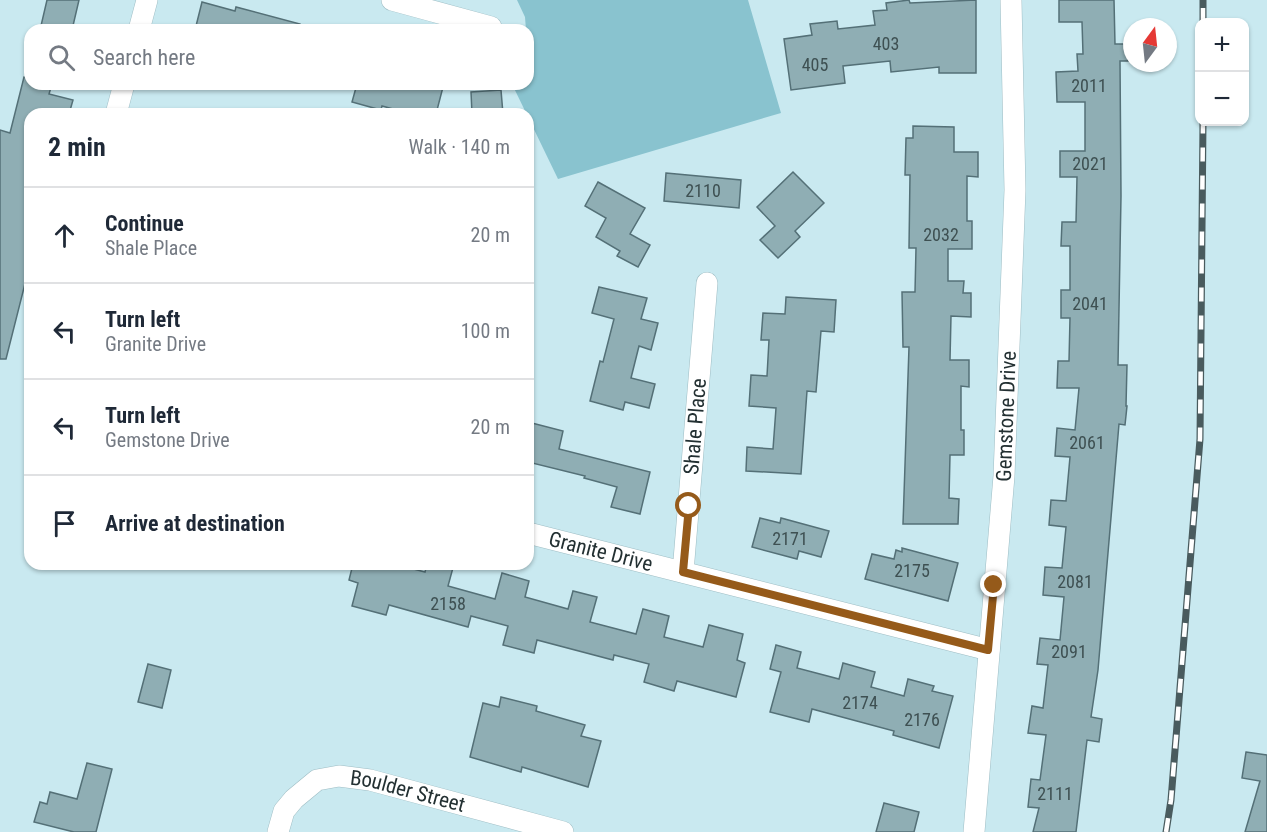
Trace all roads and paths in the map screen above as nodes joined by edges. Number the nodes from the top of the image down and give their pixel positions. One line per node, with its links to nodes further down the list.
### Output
1 (147, 0): 4 (street)
2 (392, 0): 5 (street)
3 (1011, 0): 11 (street, Gemstone Drive)
4 (141, 24)
5 (480, 24)
6 (122, 90): 7 (street)
7 (118, 108)
8 (707, 283): 10 (street, Shale Place)
9 (534, 535): 10 (street, Granite Drive)
10 (683, 572): 11 (street, Granite Drive)
11 (988, 650): 14 (street, Gemstone Drive)
12 (278, 832): 13 (street, Boulder Street)
13 (563, 832)
14 (974, 832)

